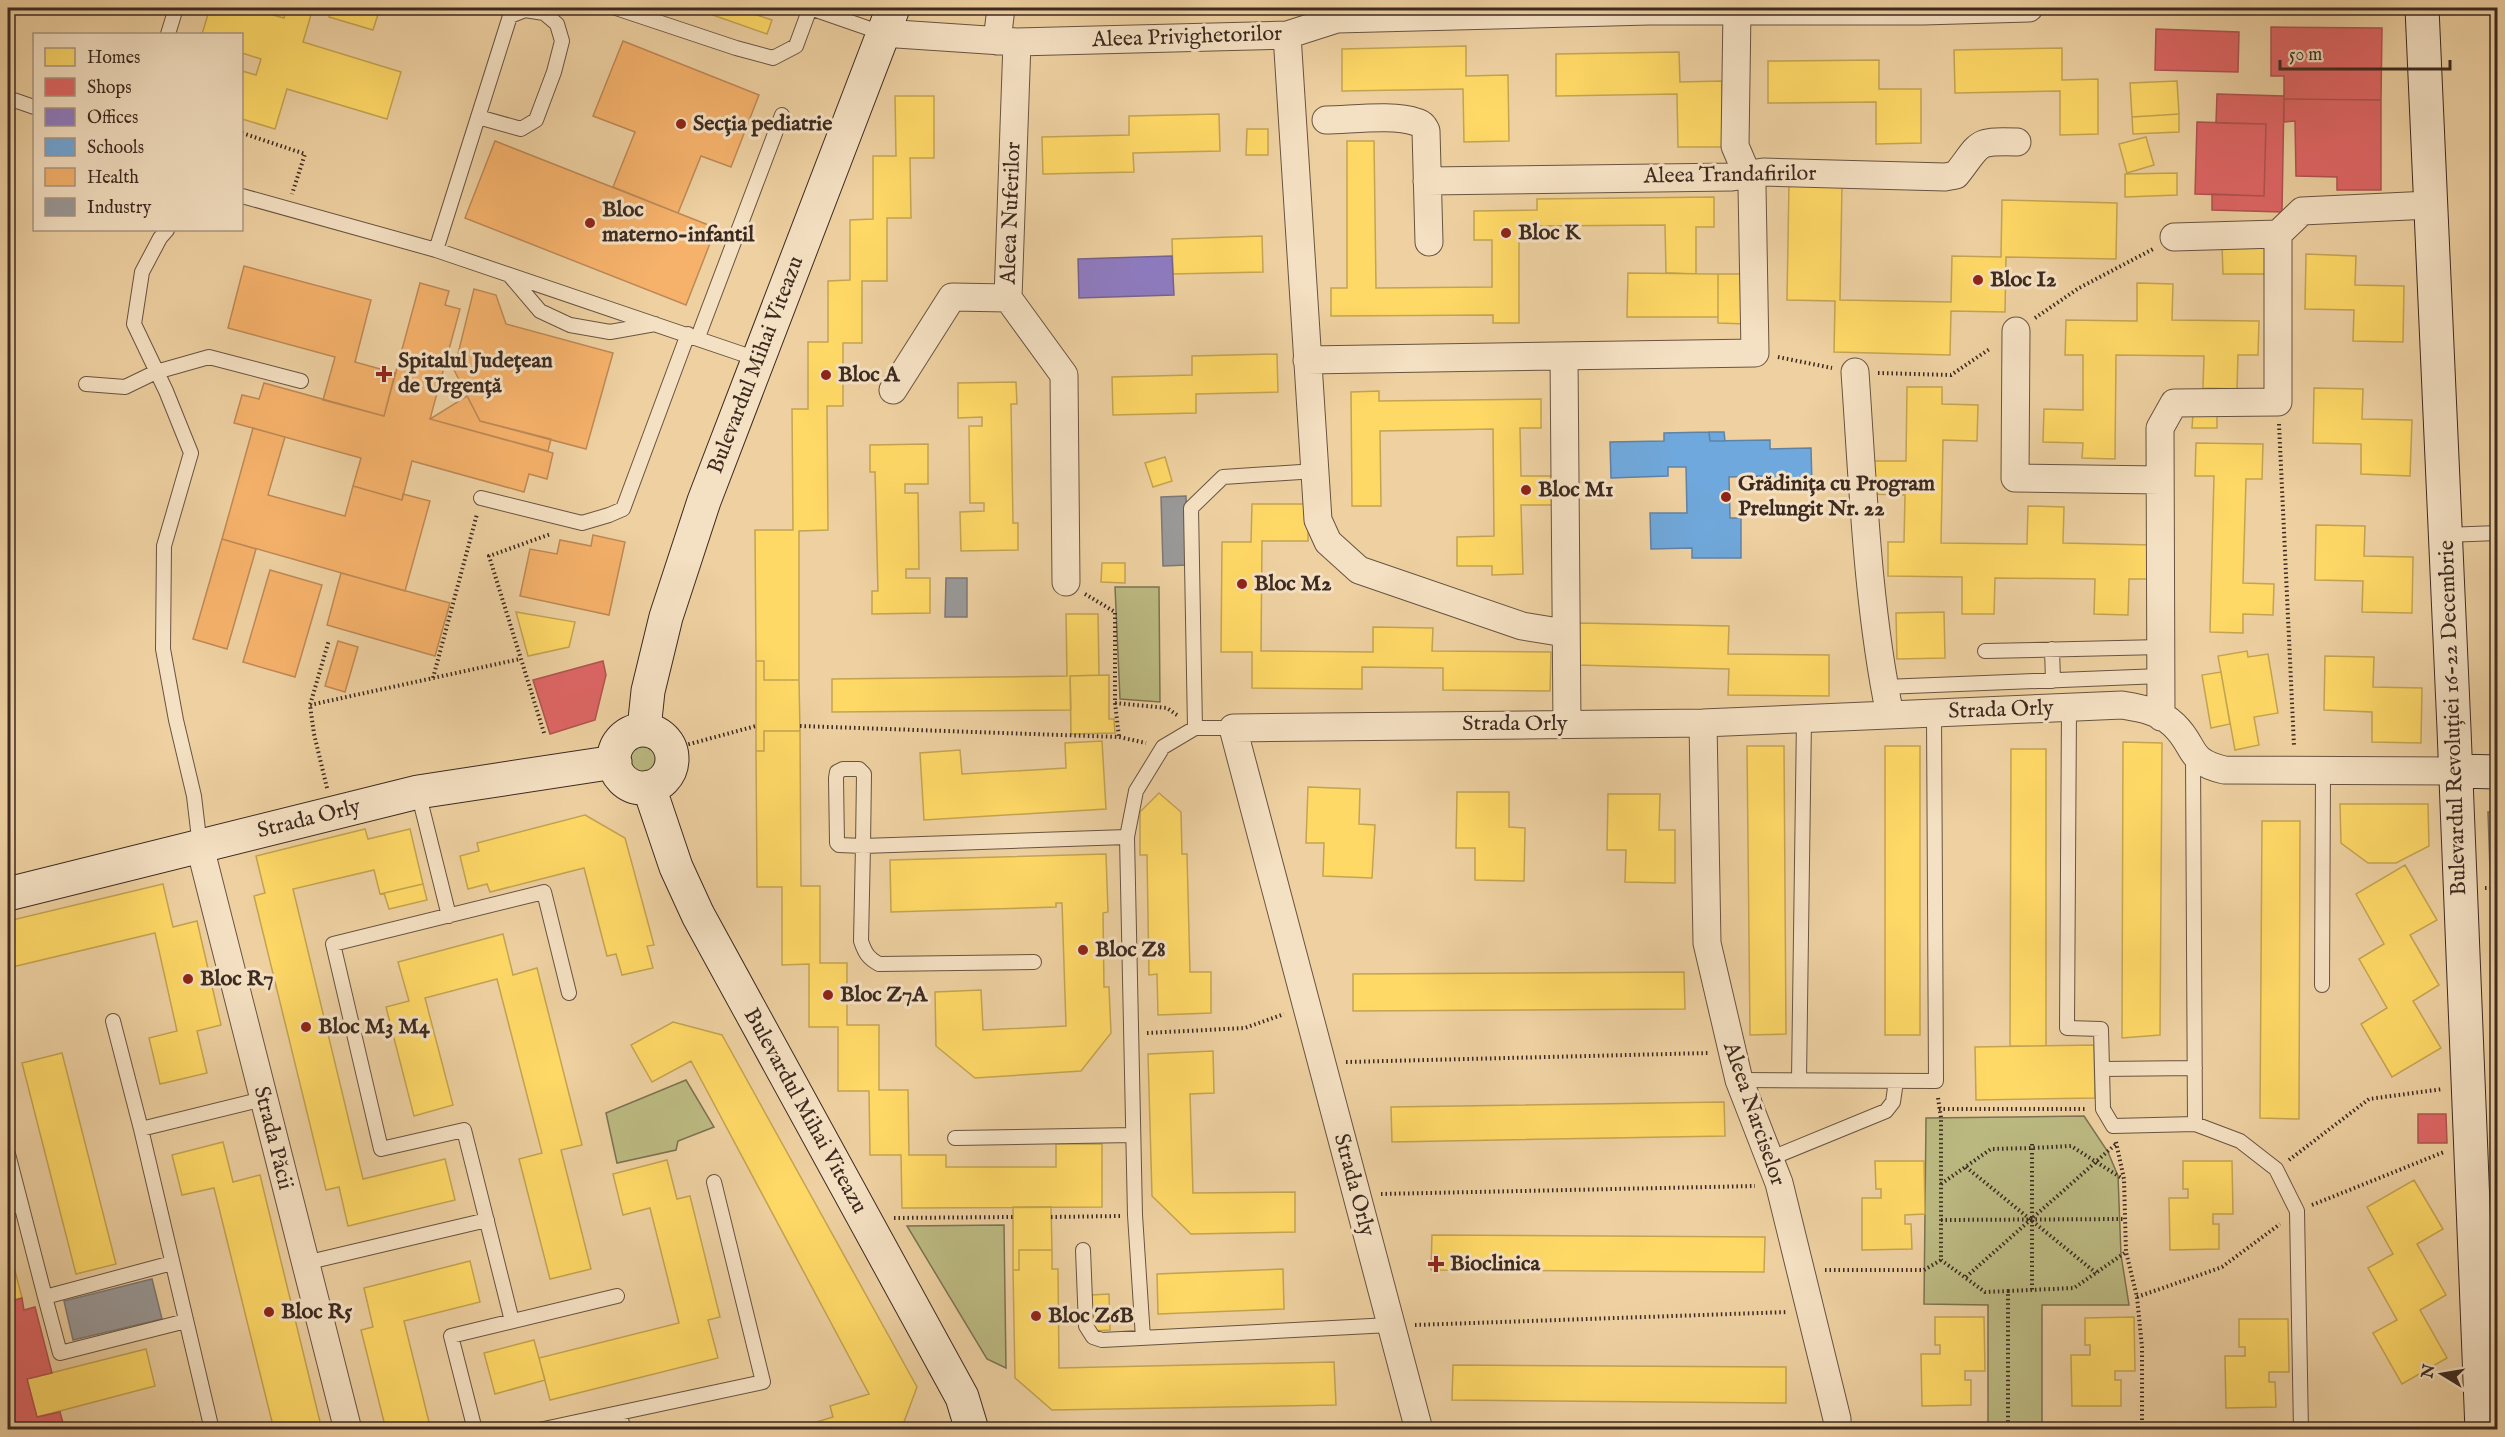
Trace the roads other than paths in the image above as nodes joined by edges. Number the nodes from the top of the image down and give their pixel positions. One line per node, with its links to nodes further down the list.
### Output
1 (176, 8): 13 (lane)
2 (616, 8): 10 (lane)
3 (810, 8): 10 (lane); 12 (lane)
4 (1001, 8): 15 (street, Aleea Nuferilor)
5 (2029, 8): 8 (street, Aleea Privighetorilor)
6 (2421, 8): 25 (street, Bulevardul Revoluției 16-22 Decembrie)
7 (1649, 9): 9 (street, Aleea Privighetorilor); 11 (street, Aleea Privighetorilor)
8 (1923, 9): 9 (street, Aleea Privighetorilor)
9 (1737, 10): 22 (street)
10 (641, 12)
11 (1337, 13): 14 (street, Aleea Privighetorilor)
12 (888, 20): 15 (street, Aleea Privighetorilor); 37 (street, Bulevardul Mihai Viteazu)
13 (168, 33)
14 (1287, 35): 15 (street, Aleea Privighetorilor); 38 (street)
15 (1007, 41): 32 (street, Aleea Nuferilor)
16 (8, 98): 17 (lane)
17 (33, 107)
18 (782, 115): 35 (lane)
19 (478, 117): 19 (lane); 30 (lane)
20 (1326, 120): 23 (street)
21 (2017, 142): 22 (street, Aleea Trandafirilor)
22 (1746, 175): 23 (street, Aleea Trandafirilor); 36 (street)
23 (1427, 181): 29 (street)
24 (243, 196): 30 (lane)
25 (2430, 205): 27 (street); 48 (street, Bulevardul Revoluției 16-22 Decembrie)
26 (166, 231): 39 (lane)
27 (2278, 234): 28 (street); 45 (street)
28 (2174, 237)
29 (1429, 242)
30 (436, 250): 31 (lane)
31 (510, 275): 33 (lane); 33 (lane)
32 (1008, 298): 43 (street); 49 (street, Aleea Nuferilor)
33 (656, 324): 35 (lane)
34 (2016, 331): 45 (street)
35 (693, 336): 37 (lane); 46 (lane)
36 (1564, 356): 38 (street); 50 (street)
37 (757, 359): 66 (street, Bulevardul Mihai Viteazu)
38 (1306, 360): 44 (street)
39 (156, 372): 41 (lane); 42 (lane); 76 (lane)
40 (1855, 372): 56 (street)
41 (301, 381)
42 (86, 384)
43 (893, 390)
44 (1316, 471): 50 (street); 64 (lane)
45 (2160, 480): 51 (street)
46 (481, 498)
47 (2498, 533): 48 (lane)
48 (2445, 535): 70 (street, Bulevardul Revoluției 16-22 Decembrie)
49 (1066, 582)
50 (1565, 633): 63 (street)
51 (2161, 647): 52 (lane); 54 (street)
52 (2052, 649): 53 (lane); 55 (lane)
53 (1985, 651)
54 (2161, 676): 55 (lane); 60 (street)
55 (2053, 681): 56 (lane)
56 (1884, 687): 59 (street)
57 (2069, 707): 58 (street, Strada Orly); 60 (street, Strada Orly); 84 (lane)
58 (1934, 713): 59 (street, Strada Orly); 87 (lane)
59 (1890, 715): 61 (street, Strada Orly)
60 (2161, 717): 67 (street, Strada Orly)
61 (1804, 718): 62 (street, Strada Orly); 86 (lane)
62 (1703, 723): 63 (street, Strada Orly); 85 (street, Aleea Narciselor)
63 (1567, 724): 65 (street, Strada Orly)
64 (1195, 728): 65 (lane); 74 (lane)
65 (1233, 728): 105 (street, Strada Orly)
66 (644, 729): 68 (street); 72 (street)
67 (2193, 754): 69 (street, Strada Orly); 83 (lane)
68 (615, 762): 72 (street); 73 (street, Strada Orly)
69 (2323, 771): 70 (street, Strada Orly); 80 (lane)
70 (2456, 771): 71 (street, Strada Orly); 117 (street, Bulevardul Revoluției 16-22 Decembrie)
71 (2498, 772)
72 (649, 788): 113 (street, Bulevardul Mihai Viteazu)
73 (418, 792): 76 (street, Strada Orly); 78 (lane)
74 (1127, 837): 75 (lane); 91 (lane)
75 (863, 846): 75 (lane); 79 (lane)
76 (200, 847): 77 (street, Strada Orly); 88 (street, Strada Păcii)
77 (8, 894)
78 (449, 916): 81 (lane); 97 (lane)
79 (1034, 962)
80 (2322, 985)
81 (569, 993)
82 (113, 1021): 90 (lane)
83 (2195, 1068): 84 (lane); 89 (lane)
84 (2102, 1069): 89 (lane)
85 (1739, 1080): 86 (lane); 94 (street, Aleea Narciselor)
86 (1799, 1080): 87 (lane)
87 (1896, 1081): 94 (lane)
88 (263, 1099): 90 (lane); 100 (street, Strada Păcii)
89 (2195, 1124): 116 (lane)
90 (141, 1129): 99 (lane)
91 (1133, 1135): 92 (lane); 106 (lane)
92 (955, 1138)
93 (8, 1154): 96 (lane)
94 (1774, 1171): 115 (street, Aleea Narciselor)
95 (714, 1182): 107 (lane)
96 (14, 1206): 102 (lane)
97 (487, 1220): 100 (lane); 104 (lane)
98 (1083, 1251): 106 (lane)
99 (172, 1263): 102 (lane); 103 (lane)
100 (305, 1263): 109 (street, Strada Păcii)
101 (617, 1296): 104 (lane)
102 (45, 1297): 103 (lane)
103 (186, 1321): 108 (lane)
104 (512, 1321): 110 (lane)
105 (1390, 1325): 106 (lane); 114 (street, Strada Orly)
106 (1143, 1338)
107 (619, 1413): 111 (lane); 112 (lane)
108 (211, 1425)
109 (348, 1430)
110 (475, 1430)
111 (539, 1430)
112 (624, 1430)
113 (972, 1430)
114 (1419, 1430)
115 (1837, 1430)
116 (2301, 1430)
117 (2482, 1430)

